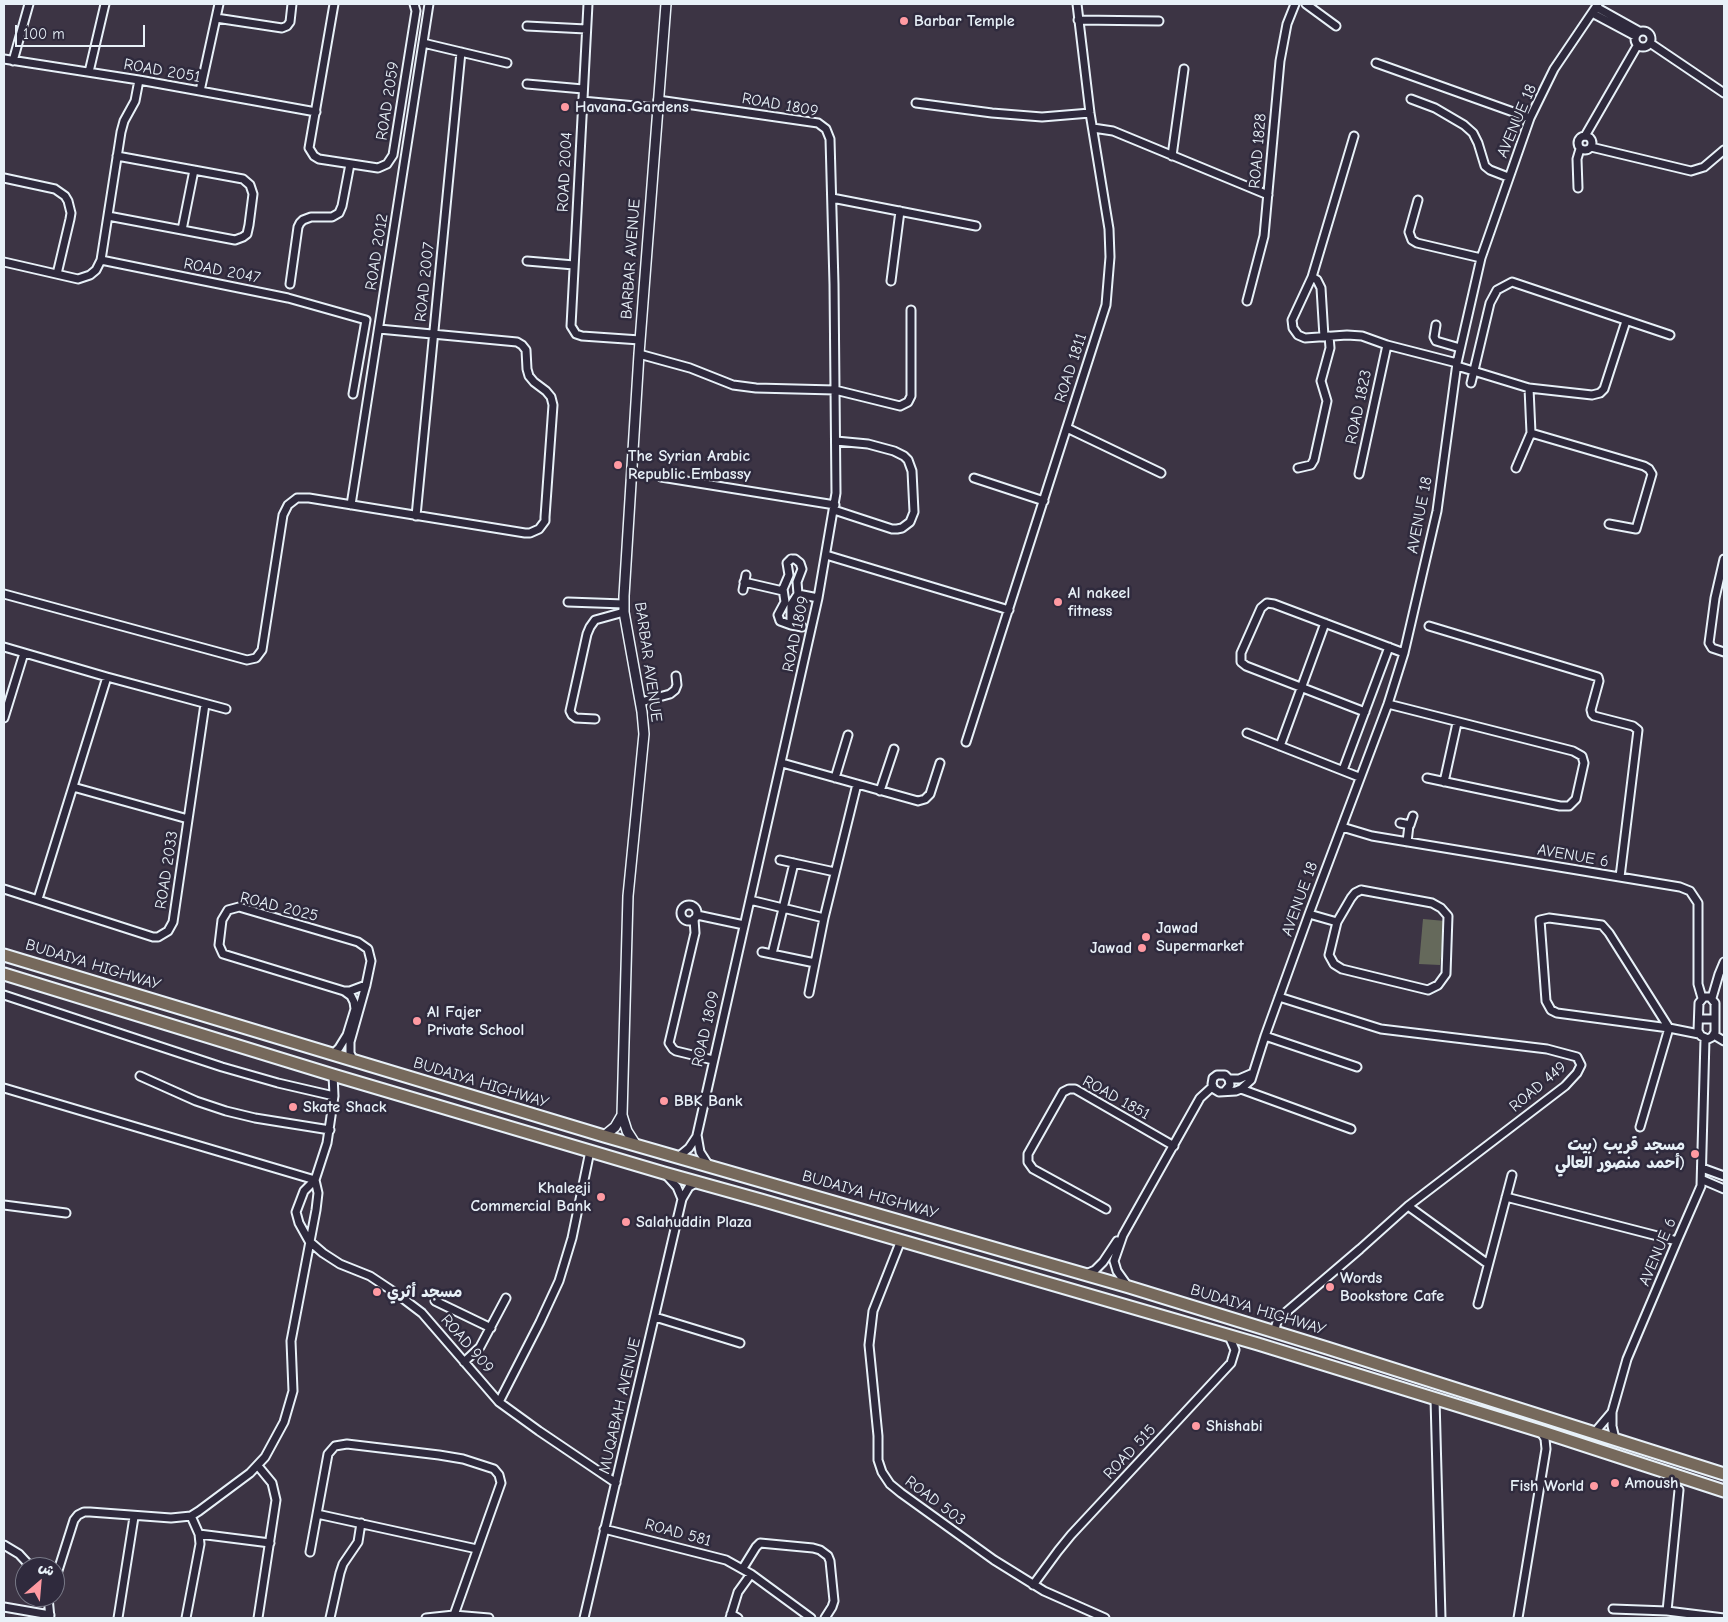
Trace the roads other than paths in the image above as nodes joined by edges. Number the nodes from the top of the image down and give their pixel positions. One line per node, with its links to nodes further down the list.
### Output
1 (29, 4): 26 (street)
2 (105, 4): 30 (street)
3 (219, 4): 14 (street)
4 (292, 4): 14 (street)
5 (334, 4): 40 (street, ROAD 2059)
6 (414, 4): 51 (street, ROAD 2059)
7 (429, 4): 21 (street, ROAD 2012)
8 (588, 4): 19 (street, ROAD 2004)
9 (666, 4): 39 (street, BARBAR AVENUE)
10 (1077, 4): 15 (street, ROAD 1811)
11 (1295, 4): 56 (street, ROAD 1828)
12 (1306, 4): 18 (street)
13 (1595, 8): 20 (street); 42 (street, AVENUE 18)
14 (216, 18): 34 (street)
15 (1078, 20): 16 (street); 41 (street, ROAD 1811)
16 (1159, 21)
17 (526, 26): 19 (street)
18 (1336, 26)
19 (586, 29): 33 (street, ROAD 2004)
20 (1637, 34): 22 (street); 23 (street)
21 (423, 43): 24 (street); 76 (street, ROAD 2012)
22 (1650, 43): 23 (street); 35 (street)
23 (1637, 46): 45 (street)
24 (461, 52): 27 (street); 77 (street, ROAD 2007)
25 (4, 59): 26 (street, ROAD 2051)
26 (13, 61): 30 (street, ROAD 2051)
27 (506, 63)
28 (1376, 63): 42 (street)
29 (1184, 69): 50 (street)
30 (89, 72): 31 (street, ROAD 2051)
31 (139, 80): 34 (street, ROAD 2051); 49 (street)
32 (528, 84): 33 (street)
33 (583, 89): 37 (street, ROAD 2004)
34 (200, 91): 40 (street, ROAD 2051)
35 (1724, 93)
36 (1411, 99): 53 (street)
37 (582, 101): 39 (street, ROAD 1809); 67 (street, ROAD 2004)
38 (916, 103): 41 (street)
39 (658, 104): 57 (street, ROAD 1809); 80 (street, BARBAR AVENUE)
40 (316, 112): 51 (street, ROAD 2059)
41 (1090, 113): 43 (street, ROAD 1811)
42 (1530, 118): 53 (street, AVENUE 18)
43 (1093, 128): 50 (street); 90 (street, ROAD 1811)
44 (1354, 136): 69 (street)
45 (1586, 136): 46 (street); 47 (street)
46 (1591, 147): 47 (street); 48 (street)
47 (1580, 149): 55 (street)
48 (1724, 150)
49 (117, 156): 52 (street); 60 (street)
50 (1172, 156): 56 (street)
51 (350, 164): 71 (street)
52 (194, 170): 62 (street); 62 (street)
53 (1508, 177): 63 (street, AVENUE 18)
54 (4, 178): 68 (street)
55 (1578, 188)
56 (1268, 195): 72 (street, ROAD 1828)
57 (832, 198): 59 (street); 88 (street, ROAD 1809)
58 (1418, 200): 63 (street)
59 (900, 212): 61 (street); 70 (street)
60 (108, 216): 62 (street); 64 (street)
61 (976, 226)
62 (182, 230)
63 (1481, 258): 82 (street, AVENUE 18)
64 (101, 260): 68 (street); 89 (street, ROAD 2047)
65 (527, 261): 67 (street)
66 (4, 262): 68 (street)
67 (574, 265): 80 (street, ROAD 2004)
68 (57, 274)
69 (1312, 276): 79 (street); 79 (street)
70 (891, 280)
71 (290, 284)
72 (1247, 301)
73 (911, 310): 88 (street)
74 (1626, 320): 78 (street); 85 (street); 87 (street)
75 (1436, 325): 82 (street)
76 (379, 329): 77 (street); 100 (street, ROAD 2012)
77 (434, 334): 102 (street, ROAD 2007); 102 (street)
78 (1670, 336)
79 (1327, 337): 81 (street); 93 (street)
80 (640, 340): 83 (street, BARBAR AVENUE)
81 (1387, 345): 84 (street); 96 (street, ROAD 1823)
82 (1460, 348): 84 (street, AVENUE 18)
83 (639, 354): 88 (street); 115 (street, BARBAR AVENUE)
84 (1457, 365): 85 (street); 125 (street, AVENUE 18)
85 (1474, 371): 86 (street); 87 (street)
86 (1471, 383)
87 (1529, 388): 91 (street)
88 (835, 390): 92 (street, ROAD 1809)
89 (352, 394)
90 (1067, 428): 95 (street); 99 (street, ROAD 1811)
91 (1531, 433): 94 (street); 103 (street)
92 (836, 441): 101 (street, ROAD 1809); 101 (street)
93 (1298, 468)
94 (1516, 468)
95 (1162, 472)
96 (1359, 474)
97 (660, 477): 101 (street)
98 (974, 478): 99 (street)
99 (1044, 501): 116 (street, ROAD 1811)
100 (351, 505): 102 (street); 110 (street)
101 (834, 508): 104 (street, ROAD 1809)
102 (416, 516)
103 (1609, 524)
104 (826, 555): 112 (street, ROAD 1809); 116 (street)
105 (1724, 559): 123 (street)
106 (788, 577): 107 (street); 107 (street); 109 (street)
107 (797, 580): 111 (street)
108 (744, 583): 109 (street)
109 (782, 591): 114 (street)
110 (4, 594)
111 (798, 594): 112 (street); 114 (street)
112 (818, 598): 142 (street, ROAD 1809)
113 (568, 602): 115 (street)
114 (788, 604): 117 (street); 117 (street)
115 (624, 608): 129 (street, BARBAR AVENUE); 135 (street)
116 (1009, 610): 139 (street, ROAD 1811)
117 (792, 624): 119 (street)
118 (1325, 624): 122 (street); 128 (street); 128 (street)
119 (802, 626)
120 (1429, 626): 161 (street)
121 (4, 647): 124 (street)
122 (1389, 647): 125 (street); 133 (street)
123 (1724, 652)
124 (24, 653): 127 (street); 134 (street)
125 (1404, 653): 131 (street, AVENUE 18)
126 (676, 676): 129 (street)
127 (107, 678): 130 (street); 150 (street)
128 (1301, 688): 133 (street); 140 (street)
129 (641, 702): 204 (street, BARBAR AVENUE)
130 (205, 704): 132 (street); 153 (street, ROAD 2033)
131 (1388, 704): 136 (street); 145 (street, AVENUE 18)
132 (226, 709)
133 (1365, 712): 144 (street)
134 (4, 718)
135 (596, 720)
136 (1457, 723): 148 (street); 148 (street)
137 (1247, 733): 140 (street)
138 (848, 735): 146 (street)
139 (966, 742)
140 (1280, 746): 144 (street)
141 (894, 749): 151 (street)
142 (782, 762): 146 (street); 164 (street, ROAD 1809)
143 (940, 763): 151 (street)
144 (1343, 770): 145 (street)
145 (1360, 776): 156 (street, AVENUE 18)
146 (835, 778): 149 (street)
147 (1427, 778): 148 (street)
148 (1444, 782)
149 (857, 784): 151 (street); 160 (street)
150 (73, 787): 153 (street); 163 (street)
151 (880, 791)
152 (1413, 816): 155 (street)
153 (188, 820): 163 (street, ROAD 2033)
154 (1400, 823): 155 (street)
155 (1409, 825): 157 (street)
156 (1342, 827): 157 (street, AVENUE 6); 166 (street, AVENUE 18)
157 (1408, 842): 161 (street, AVENUE 6)
158 (780, 860): 159 (street)
159 (794, 863): 160 (street); 165 (street)
160 (835, 872): 167 (street)
161 (1620, 878): 181 (street, AVENUE 6)
162 (4, 889): 163 (street, ROAD 2033)
163 (38, 899)
164 (750, 900): 165 (street); 169 (street, ROAD 1809)
165 (783, 908): 167 (street); 171 (street)
166 (1309, 914): 168 (street); 180 (street, AVENUE 18)
167 (824, 918): 174 (street)
168 (1337, 922): 168 (street)
169 (744, 925): 191 (street, ROAD 1809); 191 (street)
170 (762, 952): 171 (street)
171 (772, 954): 174 (street)
172 (4, 955): 190 (main road, BUDAIYA HIGHWAY)
173 (1724, 962): 182 (street)
174 (815, 963): 178 (street)
175 (4, 974): 195 (main road, BUDAIYA HIGHWAY)
176 (366, 985): 177 (street); 177 (street, ROAD 2025); 192 (street, ROAD 2025)
177 (344, 991): 190 (street)
178 (809, 993)
179 (4, 995): 202 (street)
180 (1279, 997): 187 (street, AVENUE 18); 228 (street, ROAD 449)
181 (1702, 998): 182 (street); 183 (street, AVENUE 6)
182 (1712, 998): 184 (street)
183 (1699, 1019): 184 (street); 188 (street, AVENUE 6)
184 (1715, 1019): 186 (street)
185 (1669, 1028): 185 (street); 188 (street); 205 (street)
186 (1714, 1035): 188 (street); 189 (street)
187 (1265, 1036): 193 (street); 194 (street, AVENUE 18)
188 (1702, 1036): 215 (street, AVENUE 6)
189 (1724, 1041)
190 (331, 1055): 192 (main road, BUDAIYA HIGHWAY)
191 (713, 1060): 209 (street, ROAD 1809)
192 (355, 1062): 208 (main road, BUDAIYA HIGHWAY)
193 (1357, 1067)
194 (1253, 1073): 197 (street); 200 (street, AVENUE 18)
195 (333, 1075): 202 (street); 212 (main road, BUDAIYA HIGHWAY)
196 (140, 1076): 207 (street)
197 (1229, 1079): 198 (street); 201 (street)
198 (1212, 1087): 201 (street); 203 (street)
199 (4, 1088): 219 (street)
200 (1241, 1089): 201 (street); 206 (street)
201 (1222, 1092): 203 (street)
202 (334, 1096): 207 (street)
203 (1197, 1106): 211 (street)
204 (622, 1115): 208 (street); 210 (street, BARBAR AVENUE)
205 (1640, 1127)
206 (1351, 1129)
207 (330, 1130): 219 (street)
208 (604, 1136): 210 (main road, BUDAIYA HIGHWAY)
209 (697, 1136): 213 (street, ROAD 1809); 214 (street)
210 (636, 1145): 213 (main road, BUDAIYA HIGHWAY)
211 (1174, 1146): 229 (street, ROAD 1851); 231 (street)
212 (590, 1151): 216 (main road, BUDAIYA HIGHWAY); 248 (street)
213 (678, 1157): 214 (main road, BUDAIYA HIGHWAY)
214 (709, 1166): 222 (main road, BUDAIYA HIGHWAY)
215 (1702, 1168): 218 (street); 220 (street, AVENUE 6)
216 (664, 1173): 221 (main road, BUDAIYA HIGHWAY); 225 (street)
217 (1512, 1175): 224 (street)
218 (1724, 1176)
219 (315, 1180): 233 (street); 233 (street, ROAD 909)
220 (1703, 1180): 223 (street); 234 (street, AVENUE 6)
221 (698, 1182): 225 (street); 226 (main road, BUDAIYA HIGHWAY)
222 (766, 1182): 226 (main road); 236 (main road, BUDAIYA HIGHWAY)
223 (1724, 1189)
224 (1506, 1197): 234 (street); 235 (street)
225 (682, 1199): 241 (street, MUQABAH AVENUE)
226 (761, 1200): 232 (main road, BUDAIYA HIGHWAY)
227 (4, 1206): 230 (street)
228 (1408, 1206): 235 (street); 243 (street, ROAD 449)
229 (1106, 1208)
230 (66, 1213)
231 (1123, 1235): 236 (street); 237 (street)
232 (901, 1240): 244 (main road, BUDAIYA HIGHWAY); 274 (street, ROAD 503)
233 (309, 1241): 246 (street, ROAD 909); 255 (street)
234 (1676, 1241): 249 (street, AVENUE 6)
235 (1488, 1264): 240 (street)
236 (1085, 1275): 237 (main road, BUDAIYA HIGHWAY)
237 (1129, 1287): 243 (main road, BUDAIYA HIGHWAY)
238 (506, 1298): 242 (street)
239 (435, 1301): 242 (street)
240 (1478, 1304)
241 (655, 1317): 245 (street); 257 (street, MUQABAH AVENUE)
242 (491, 1328): 246 (street)
243 (1274, 1332): 251 (main road, BUDAIYA HIGHWAY)
244 (1229, 1336): 247 (main road, BUDAIYA HIGHWAY); 274 (street, ROAD 515)
245 (740, 1342)
246 (464, 1362): 248 (street, ROAD 909)
247 (1435, 1399): 250 (main road, BUDAIYA HIGHWAY); 291 (street)
248 (499, 1402): 257 (street, ROAD 909)
249 (1612, 1412): 251 (street, AVENUE 6); 253 (street, AVENUE 6)
250 (1540, 1431): 252 (main road, BUDAIYA HIGHWAY); 254 (street)
251 (1595, 1432): 253 (main road, BUDAIYA HIGHWAY)
252 (1557, 1436): 254 (street); 259 (main road, BUDAIYA HIGHWAY)
253 (1615, 1439): 256 (main road, BUDAIYA HIGHWAY)
254 (1546, 1449): 292 (street)
255 (258, 1466): 261 (street); 266 (street)
256 (1724, 1474)
257 (616, 1483): 264 (street, MUQABAH AVENUE)
258 (1679, 1490): 277 (street)
259 (1724, 1491)
260 (316, 1514): 263 (street); 268 (street); 269 (street)
261 (191, 1516): 262 (street); 265 (street)
262 (134, 1517): 271 (street); 281 (street)
263 (361, 1524): 268 (street); 284 (street)
264 (604, 1529): 272 (street, ROAD 581); 287 (street, MUQABAH AVENUE)
265 (199, 1534): 266 (street); 282 (street)
266 (270, 1543): 283 (street)
267 (4, 1545): 270 (street)
268 (477, 1549): 278 (street)
269 (310, 1552)
270 (22, 1557)
271 (62, 1557)
272 (743, 1568): 273 (street, ROAD 581); 289 (street)
273 (751, 1574): 280 (street); 288 (street, ROAD 581)
274 (1033, 1586): 290 (street, ROAD 503)
275 (4, 1607): 279 (street)
276 (1613, 1609): 277 (street)
277 (1667, 1612): 293 (street)
278 (454, 1614): 285 (street); 286 (street)
279 (50, 1617)
280 (733, 1617)
281 (118, 1618)
282 (186, 1618)
283 (258, 1618)
284 (330, 1618)
285 (426, 1618)
286 (488, 1618)
287 (584, 1618)
288 (811, 1618)
289 (825, 1618)
290 (1106, 1618)
291 (1440, 1618)
292 (1518, 1618)
293 (1724, 1618)

